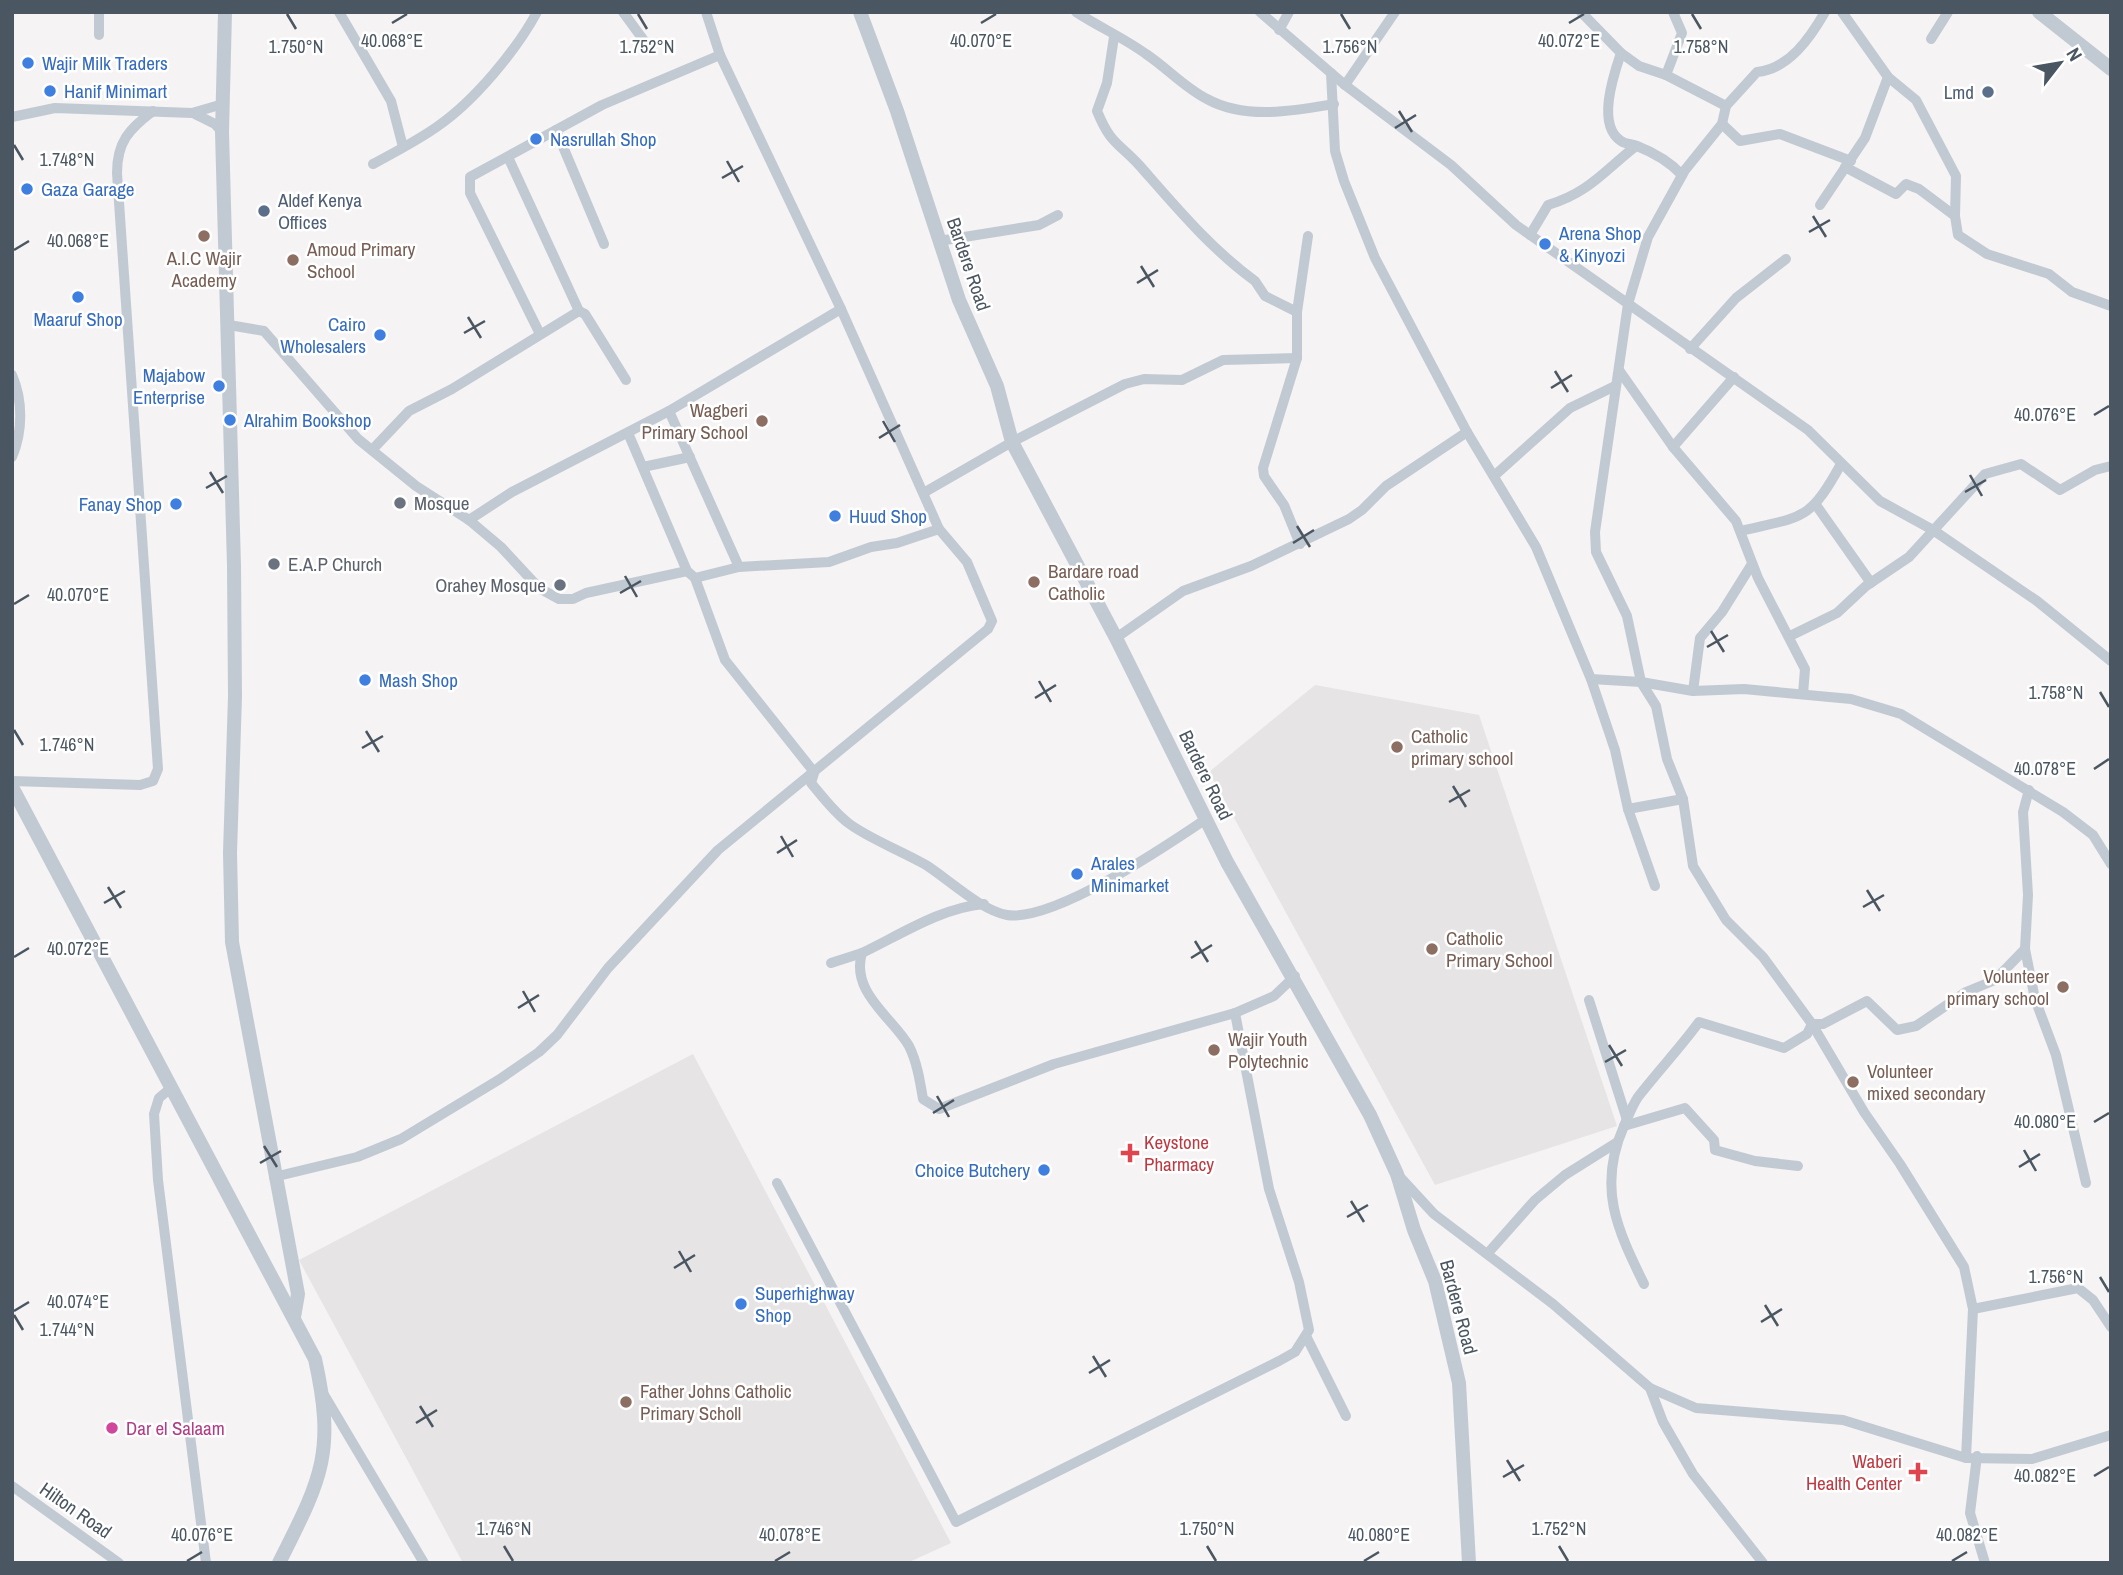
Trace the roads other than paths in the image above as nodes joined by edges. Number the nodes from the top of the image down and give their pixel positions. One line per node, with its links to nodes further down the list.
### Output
1 (99, 12): 19 (street)
2 (225, 12): 30 (street)
3 (339, 12): 40 (street)
4 (537, 12): 40 (street)
5 (623, 12): 22 (street)
6 (706, 12): 24 (street)
7 (860, 12): 50 (street, Bardere Road)
8 (1076, 12): 20 (street)
9 (1260, 12): 18 (street)
10 (1289, 12): 18 (street)
11 (1395, 12): 29 (street)
12 (1581, 12): 23 (street)
13 (1673, 12): 27 (street)
14 (1825, 12): 32 (street)
15 (1842, 12): 28 (street)
16 (1948, 12): 21 (street)
17 (2039, 12): 25 (street)
18 (1279, 30): 26 (street)
19 (99, 35)
20 (1114, 37): 31 (street); 57 (street)
21 (1931, 39)
22 (645, 42)
23 (1621, 53): 27 (street); 39 (street)
24 (720, 55): 37 (street); 55 (street)
25 (2111, 68)
26 (1331, 73): 29 (street); 31 (street)
27 (1666, 75): 32 (street)
28 (1888, 77): 43 (street); 47 (street)
29 (1345, 85): 48 (street)
30 (223, 104): 34 (street); 38 (street)
31 (1334, 104): 68 (street)
32 (1726, 106): 36 (street)
33 (153, 111): 34 (street); 35 (street); 98 (street)
34 (192, 113): 38 (street)
35 (12, 117)
36 (1722, 124): 43 (street); 44 (street)
37 (556, 130): 41 (street); 51 (street)
38 (222, 132): 58 (street)
39 (1636, 146): 44 (street); 48 (street)
40 (403, 147): 42 (street)
41 (508, 157): 56 (street); 59 (street)
42 (373, 164)
43 (1848, 164): 45 (street); 47 (street)
44 (1682, 175): 53 (street)
45 (1820, 205)
46 (1058, 215): 50 (street)
47 (1955, 216): 54 (street)
48 (1530, 235): 53 (street)
49 (1308, 236): 57 (street)
50 (939, 241): 70 (street, Bardere Road)
51 (604, 244)
52 (1786, 260): 60 (street)
53 (1628, 304): 60 (street); 62 (street)
54 (2111, 306)
55 (841, 309): 67 (street); 79 (street)
56 (579, 311): 59 (street); 65 (street)
57 (1297, 312): 61 (street)
58 (229, 325): 72 (street); 119 (street)
59 (540, 334): 72 (street)
60 (1690, 349): 64 (street)
61 (1297, 358): 70 (street); 85 (street)
62 (1619, 370): 66 (street); 71 (street)
63 (12, 375): 73 (street)
64 (1734, 377): 71 (street); 75 (street)
65 (626, 380)
66 (1615, 386): 78 (street); 94 (street)
67 (669, 411): 69 (street); 74 (street)
68 (1467, 432): 78 (street); 85 (street)
69 (628, 433): 77 (street); 81 (street)
70 (1012, 442): 79 (street); 91 (street, Bardere Road)
71 (1673, 447): 84 (street)
72 (372, 450): 81 (street)
73 (12, 457)
74 (690, 457): 77 (street); 87 (street)
75 (1841, 464): 80 (street); 83 (street)
76 (2111, 466): 83 (street)
77 (643, 467): 88 (street)
78 (1494, 476): 93 (street)
79 (925, 492): 82 (street)
80 (1816, 505): 84 (street); 89 (street)
81 (470, 520): 88 (street)
82 (939, 529): 87 (street); 97 (street)
83 (1933, 530): 89 (street); 92 (street)
84 (1741, 531): 86 (street)
85 (1300, 544): 91 (street)
86 (1752, 564): 90 (street); 95 (street)
87 (739, 567): 88 (street)
88 (691, 574): 97 (street)
89 (1871, 583): 90 (street)
90 (1790, 636): 96 (street)
91 (1116, 638): 103 (street, Bardere Road)
92 (2111, 662)
93 (1591, 679): 94 (street); 102 (street)
94 (1641, 682): 95 (street); 101 (street)
95 (1693, 691): 96 (street)
96 (1803, 694): 100 (street)
97 (814, 772): 106 (street); 119 (street)
98 (12, 781)
99 (12, 787): 114 (street)
100 (2029, 790): 104 (street); 107 (street)
101 (1683, 799): 102 (street); 113 (street)
102 (1628, 809): 105 (street)
103 (1206, 819): 106 (street); 110 (street, Bardere Road)
104 (2111, 864)
105 (1655, 886)
106 (984, 904): 108 (street)
107 (2025, 949): 113 (street); 121 (street)
108 (862, 953): 109 (street); 112 (street)
109 (831, 963)
110 (1295, 976): 112 (street); 118 (street, Bardere Road)
111 (1589, 1000): 115 (street)
112 (1235, 1013): 127 (street)
113 (1812, 1024): 115 (street); 124 (street)
114 (172, 1087): 125 (street); 136 (street)
115 (1625, 1123): 116 (street); 117 (street)
116 (1616, 1143): 122 (street); 123 (street)
117 (1798, 1166)
118 (1397, 1174): 122 (street); 134 (street, Bardere Road)
119 (274, 1177): 125 (street)
120 (777, 1183): 127 (street)
121 (2086, 1183)
122 (1488, 1254): 128 (street)
123 (1644, 1284)
124 (1973, 1309): 126 (street); 132 (street)
125 (294, 1317): 129 (street)
126 (2111, 1327)
127 (1307, 1338): 130 (street)
128 (1650, 1388): 132 (street); 139 (street)
129 (322, 1391): 137 (street); 138 (street)
130 (1346, 1416)
131 (2111, 1435): 132 (street)
132 (1971, 1457): 140 (street)
133 (12, 1486): 135 (street, Hilton Road)
134 (1470, 1562)
135 (119, 1563)
136 (206, 1563)
137 (279, 1563)
138 (424, 1563)
139 (1763, 1563)
140 (1985, 1563)

